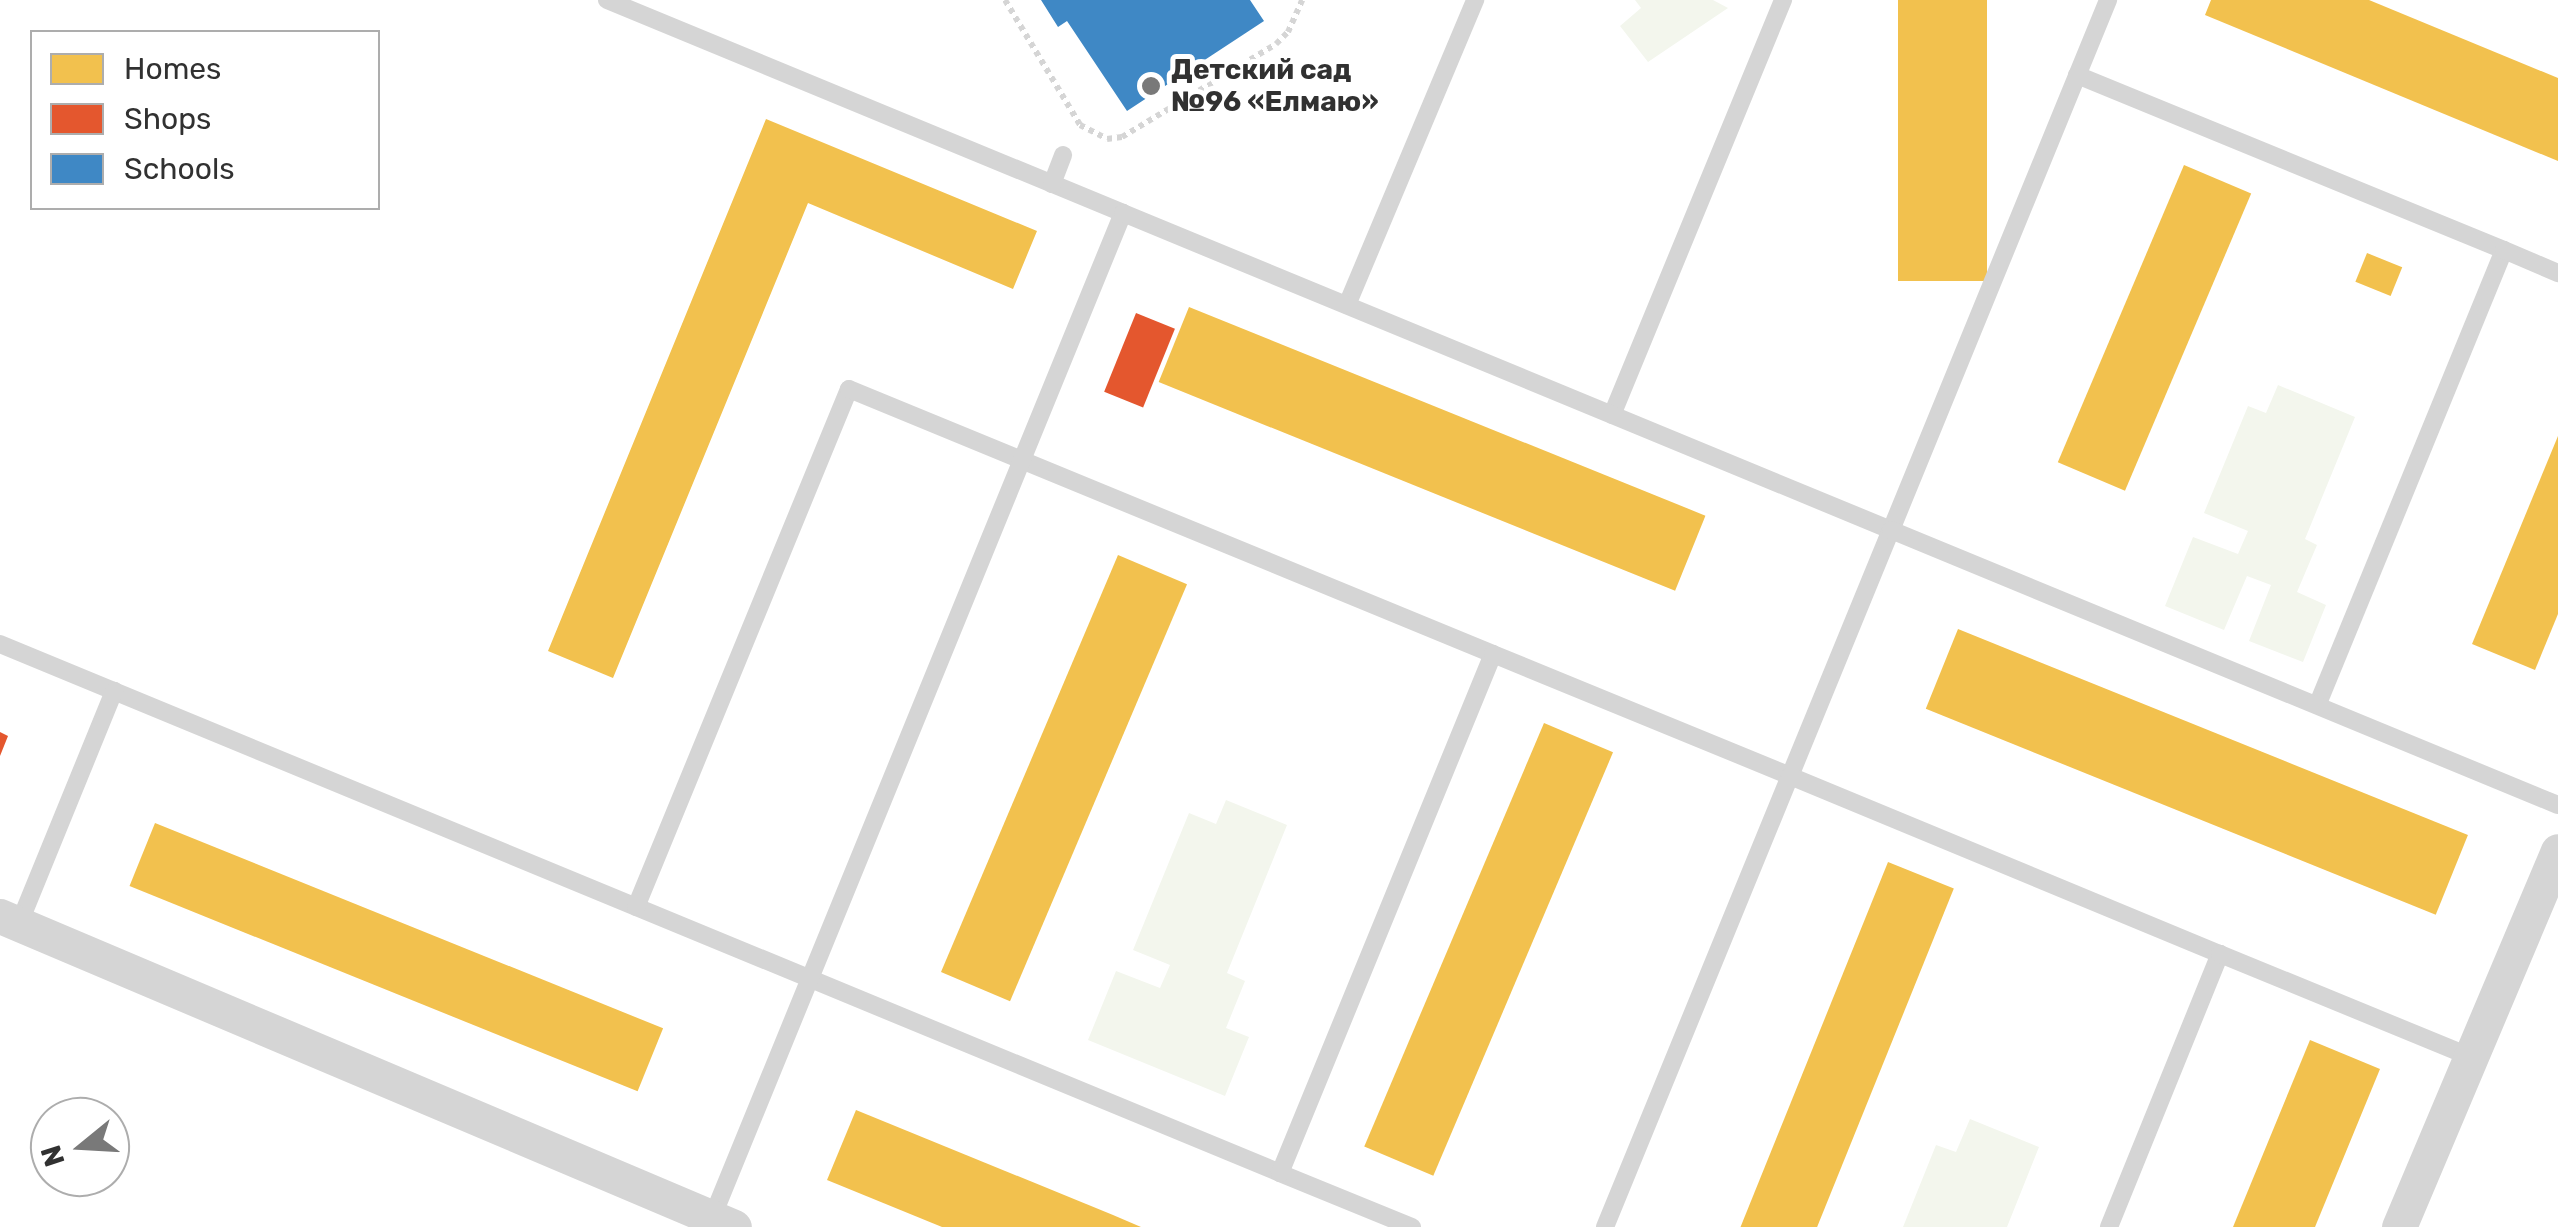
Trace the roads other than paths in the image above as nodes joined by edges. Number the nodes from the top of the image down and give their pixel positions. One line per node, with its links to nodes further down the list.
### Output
1 (606, 0): 7 (lane)
2 (1475, 0): 11 (lane)
3 (1782, 0): 12 (lane)
4 (2108, 0): 5 (lane)
5 (2078, 75): 9 (lane); 14 (lane)
6 (1063, 156): 7 (lane)
7 (1052, 184): 8 (lane)
8 (1123, 213): 11 (lane); 13 (lane)
9 (2504, 250): 10 (lane); 18 (lane)
10 (2558, 273)
11 (1346, 305): 12 (lane)
12 (1612, 415): 14 (lane)
13 (1022, 460): 16 (lane); 22 (lane); 25 (lane)
14 (1891, 530): 18 (lane); 19 (lane)
15 (0, 644): 17 (lane)
16 (1493, 654): 19 (lane); 27 (lane)
17 (114, 692): 22 (lane); 23 (lane)
18 (2316, 706): 20 (lane)
19 (1790, 776): 24 (lane); 30 (lane)
20 (2558, 805)
21 (2558, 851): 26 (street)
22 (636, 907): 25 (lane)
23 (9, 920): 28 (street)
24 (2220, 954): 26 (lane); 31 (lane)
25 (810, 978): 27 (lane); 28 (lane)
26 (2471, 1057): 32 (street)
27 (1280, 1173): 29 (lane)
28 (723, 1222)
29 (1412, 1227)
30 (1605, 1227)
31 (2109, 1227)
32 (2400, 1227)

